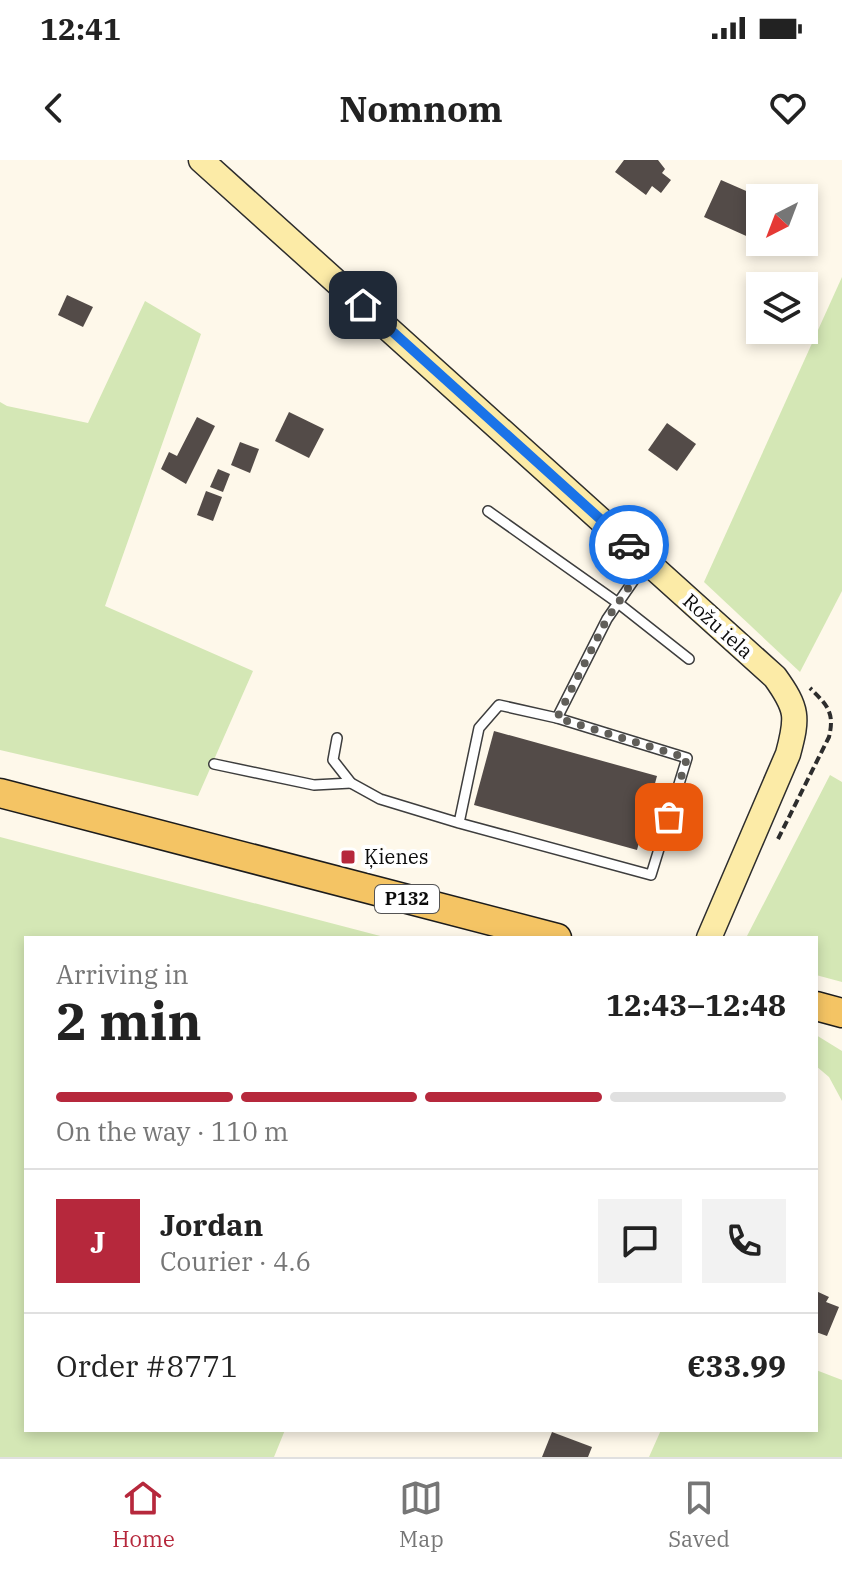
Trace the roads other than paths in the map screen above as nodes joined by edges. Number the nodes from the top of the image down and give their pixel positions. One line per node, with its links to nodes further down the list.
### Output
1 (201, 160): 3 (street, Rožu iela)
2 (488, 511): 4 (lane)
3 (647, 561): 4 (lane); 13 (street, Rožu iela)
4 (618, 603): 5 (lane); 6 (lane)
5 (689, 659)
6 (557, 718): 11 (lane); 11 (lane)
7 (337, 738): 9 (lane)
8 (214, 764): 9 (lane)
9 (351, 783): 11 (lane)
10 (0, 793): 12 (main road, P132)
11 (459, 823)
12 (549, 936)
13 (710, 936)
14 (818, 1007): 15 (main road)
15 (842, 1013)

